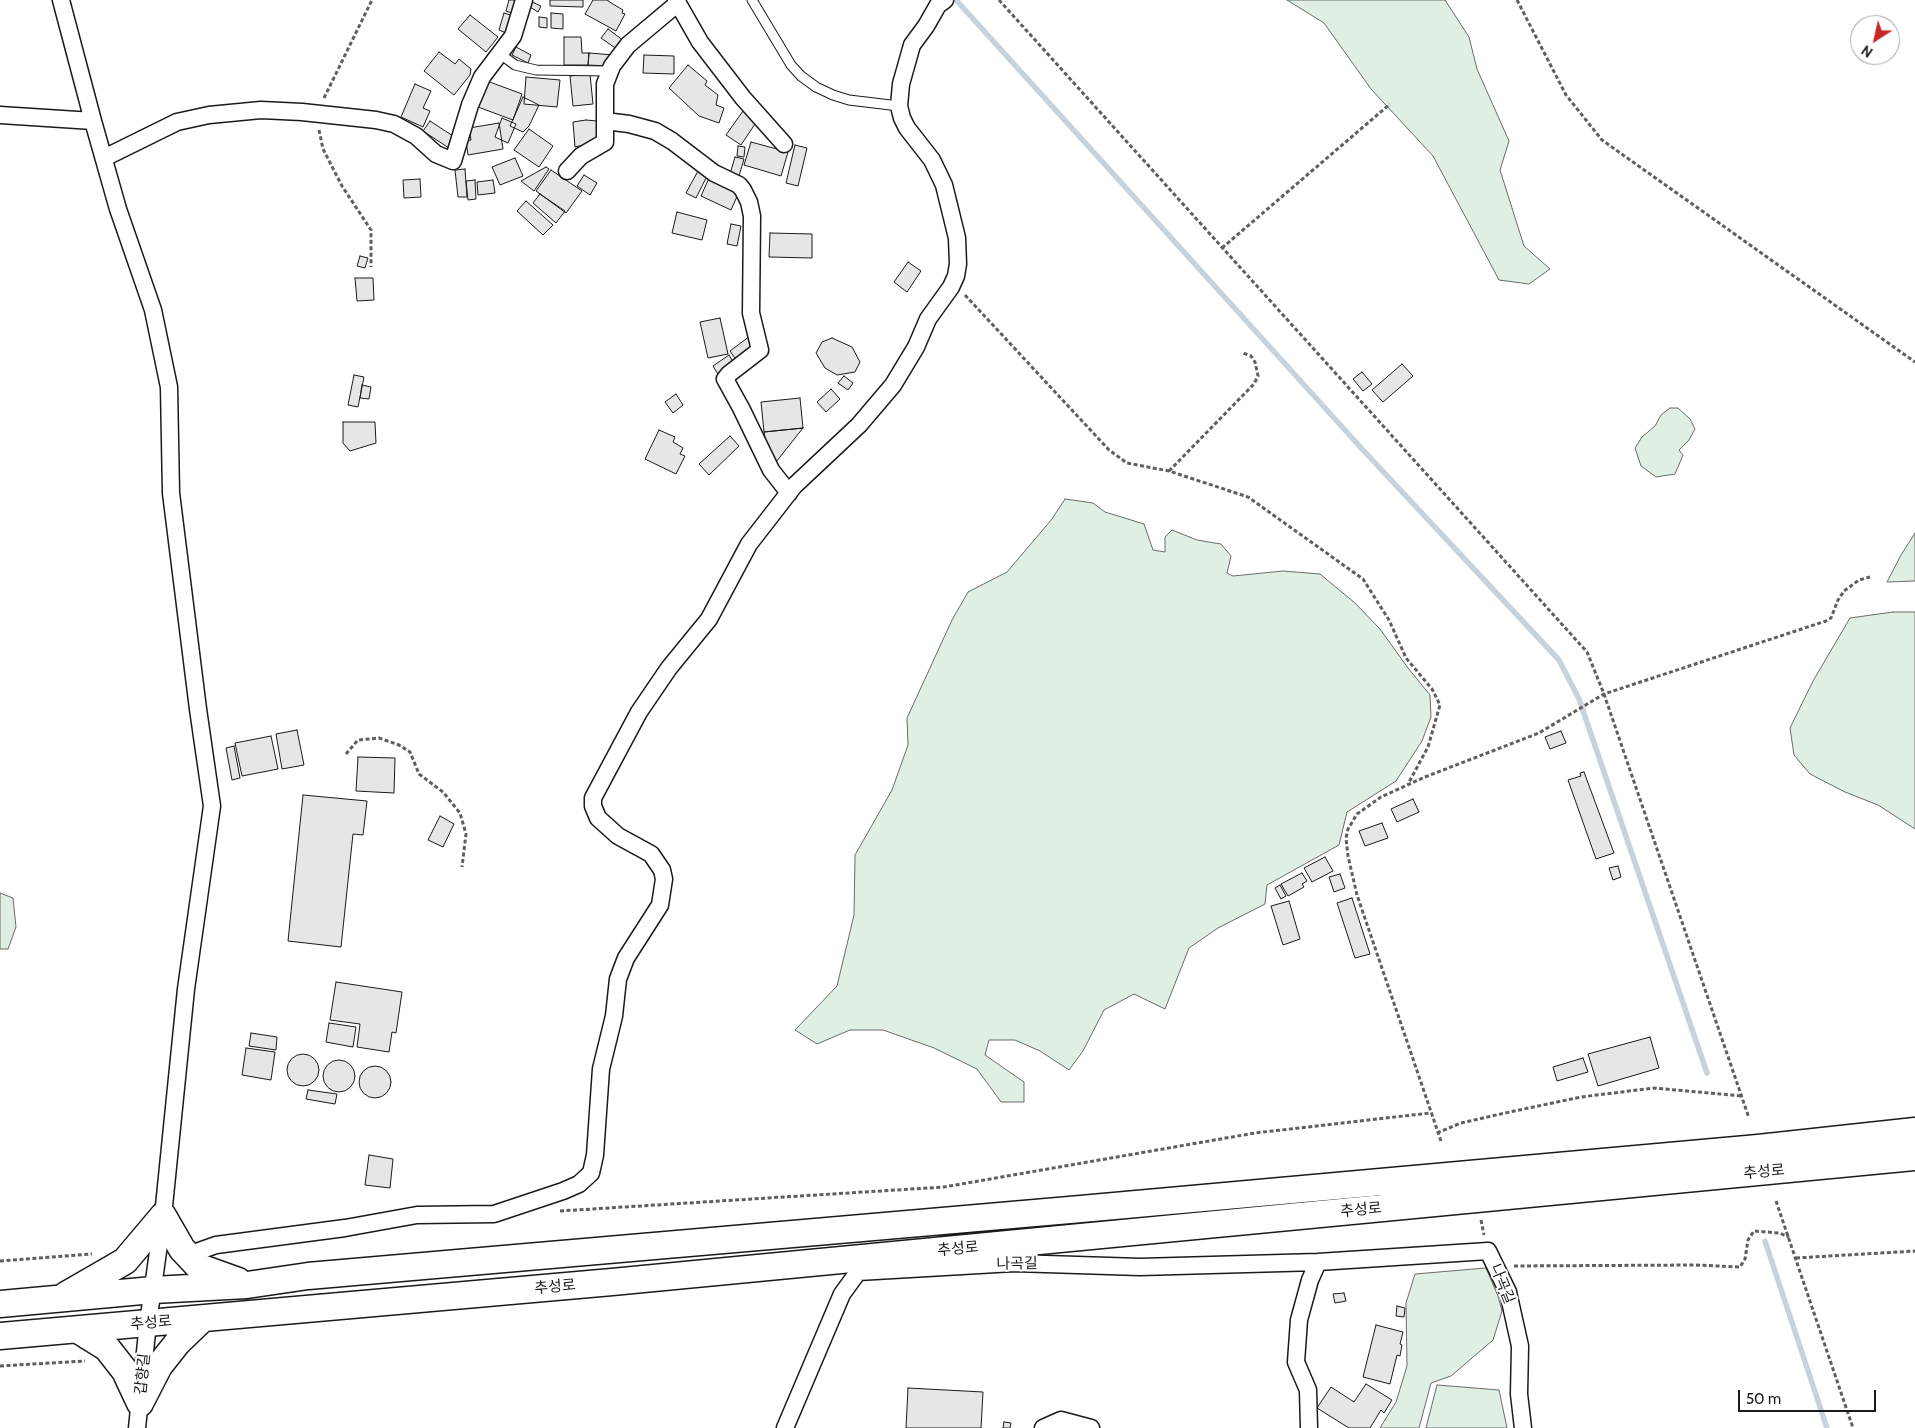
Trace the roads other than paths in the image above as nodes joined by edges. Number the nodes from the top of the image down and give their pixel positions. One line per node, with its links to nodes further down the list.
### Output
1 (61, 0): 10 (street, 갑향길)
2 (524, 0): 6 (street)
3 (752, 0): 8 (lane)
4 (677, 2): 7 (street); 12 (street)
5 (939, 2): 8 (street)
6 (498, 53): 7 (lane); 13 (street)
7 (609, 71): 11 (street)
8 (899, 106): 15 (street)
9 (0, 114): 10 (street)
10 (93, 121): 13 (street, 갑향길)
11 (605, 121): 14 (street); 15 (street)
12 (784, 144)
13 (104, 158): 18 (street, 갑향길)
14 (567, 171)
15 (789, 493): 19 (street)
16 (1915, 1131): 21 (main road, 추성로)
17 (1915, 1157): 25 (main road, 추성로)
18 (164, 1216): 19 (main road); 22 (street, 갑향길); 23 (main road)
19 (188, 1255): 21 (main road)
20 (1318, 1262): 30 (street, 나곡길); 33 (street); 34 (street, 나곡길)
21 (247, 1285): 22 (main road, 추성로)
22 (153, 1290): 23 (main road, 추성로); 26 (street, 갑향길)
23 (59, 1299): 24 (main road, 추성로)
24 (0, 1304)
25 (202, 1319): 26 (main road, 추성로); 29 (main road)
26 (148, 1324): 27 (main road, 추성로); 29 (street, 갑향길)
27 (78, 1330): 28 (main road, 추성로); 29 (main road)
28 (0, 1336)
29 (139, 1415)
30 (785, 1428)
31 (1043, 1428): 32 (street)
32 (1091, 1428)
33 (1309, 1428)
34 (1522, 1428)

